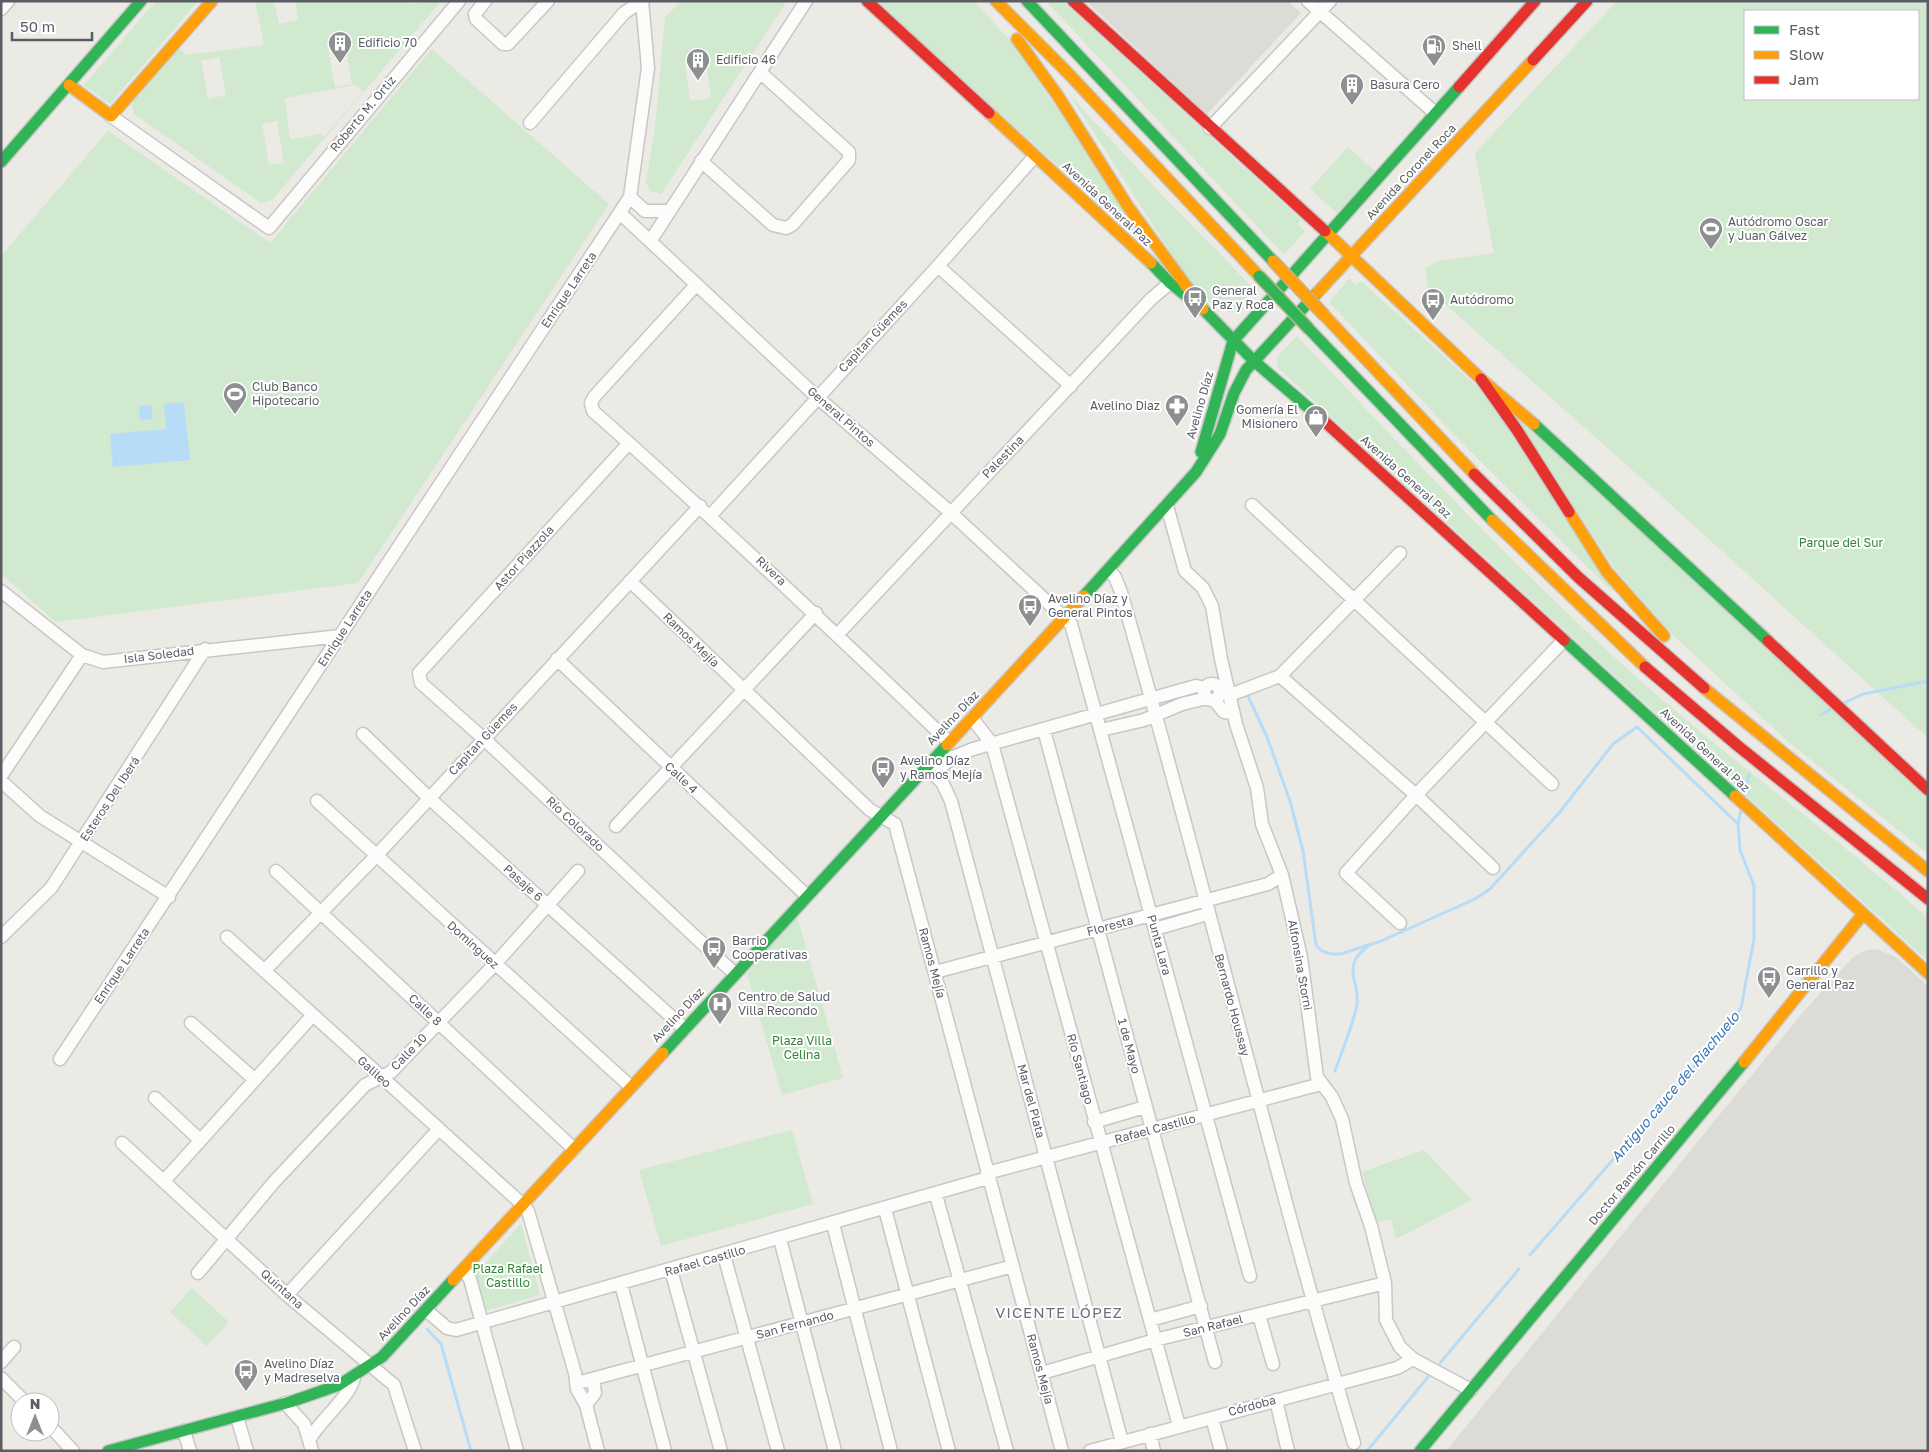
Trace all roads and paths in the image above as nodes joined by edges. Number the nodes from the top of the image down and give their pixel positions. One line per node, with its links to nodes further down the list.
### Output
1 (8, 1): 18 (street)
2 (141, 1): 21 (main road)
3 (212, 1): 23 (main road)
4 (459, 1): 23 (street, Roberto M. Ortiz)
5 (485, 1): 6 (street)
6 (548, 1)
7 (642, 1): 24 (street); 29 (street)
8 (806, 1): 20 (street)
9 (867, 1): 26 (main road, Avenida General Paz)
10 (990, 1): 38 (main road)
11 (996, 1): 102 (main road, Avenida General Paz, bridge)
12 (1027, 1): 79 (main road, bridge)
13 (1072, 1): 25 (main road)
14 (1308, 1): 19 (street)
15 (1330, 1): 19 (street)
16 (1536, 1): 22 (main road, Avenida Coronel Roca)
17 (1587, 1): 34 (main road, Avenida Coronel Roca)
18 (1, 9)
19 (1320, 12): 22 (street); 25 (street)
20 (761, 73): 27 (street); 27 (street)
21 (69, 85): 23 (main road); 28 (main road)
22 (1435, 113): 32 (main road, Avenida Coronel Roca)
23 (111, 116)
24 (530, 123)
25 (1210, 128): 32 (main road)
26 (1035, 156): 35 (street, Capitan Güemes); 36 (main road, Avenida General Paz)
27 (701, 161): 30 (street)
28 (1, 162)
29 (630, 197): 30 (street); 31 (street, Enrique Larreta)
30 (668, 211): 33 (street)
31 (621, 214): 33 (street, General Pintos); 59 (street, Enrique Larreta)
32 (1327, 233): 34 (main road); 39 (main road, Avenida Coronel Roca)
33 (651, 240): 37 (street, General Pintos)
34 (1351, 256): 40 (main road, Avenida Coronel Roca); 41 (main road)
35 (938, 266): 42 (street); 43 (street, Capitan Güemes)
36 (1170, 283): 38 (main road, Avenida General Paz); 42 (street, Palestina)
37 (696, 284): 43 (street, General Pintos); 44 (street, Rivera)
38 (1203, 309): 39 (main road, Avenida General Paz)
39 (1233, 341): 40 (main road, Avenida General Paz); 45 (main road, Avelino Díaz)
40 (1254, 361): 45 (main road, Avelino Díaz); 60 (main road, Avenida General Paz)
41 (1481, 379): 79 (main road); 87 (main road)
42 (1071, 386): 49 (street, Palestina)
43 (818, 397): 49 (street, General Pintos); 50 (street, Capitan Güemes)
44 (629, 443): 47 (street, Rivera); 64 (street, Astor Piazzola)
45 (1192, 477): 48 (main road, Avelino Díaz)
46 (1252, 505): 55 (street)
47 (700, 506): 50 (street, Rivera); 53 (street, Capitan Güemes)
48 (1168, 506): 52 (main road, Avelino Díaz); 67 (street, Alfonsina Storni)
49 (950, 512): 57 (street, General Pintos); 58 (street, Palestina)
50 (711, 515): 56 (street, Rivera)
51 (1400, 553): 55 (street)
52 (1108, 570): 57 (main road, Avelino Díaz); 69 (street, Bernardo Houssay)
53 (630, 581): 63 (street, Capitan Güemes); 66 (street, Ramos Mejía)
54 (1, 590): 62 (street, Isla Soledad)
55 (1353, 599): 65 (street); 74 (street)
56 (816, 613): 58 (street, Rivera); 66 (street)
57 (1065, 616): 71 (street, Punta Lara); 73 (main road, Avelino Díaz)
58 (838, 634): 80 (street, Rivera)
59 (340, 636): 61 (street, Isla Soledad); 101 (street, Enrique Larreta)
60 (1564, 640): 74 (street); 107 (main road, Avenida General Paz)
61 (205, 649): 62 (street, Isla Soledad); 93 (street, Esteros Del Iberá)
62 (82, 655): 84 (street)
63 (557, 659): 78 (street, Capitan Güemes); 82 (street, Calle 4)
64 (419, 673): 78 (street, Río Colorado)
65 (1280, 676): 67 (street); 88 (street)
66 (744, 692): 82 (street); 91 (street, Ramos Mejía)
67 (1230, 694): 70 (street, Alfonsina Storni)
68 (1209, 695): 69 (street); 70 (street); 72 (street)
69 (1152, 699): 71 (street); 72 (street, Bernardo Houssay)
70 (1233, 713): 99 (street, Alfonsina Storni)
71 (1097, 714): 75 (street); 76 (street, Punta Lara)
72 (1156, 715): 76 (street); 103 (street, Bernardo Houssay)
73 (972, 718): 80 (main road, Avelino Díaz); 81 (street, Río Santiago)
74 (1487, 722): 85 (street); 88 (street)
75 (1044, 730): 81 (street); 111 (street, 1 de Mayo)
76 (1101, 730): 108 (street, Punta Lara)
77 (363, 734): 89 (street, Pasaje 6)
78 (483, 738): 89 (street, Capitan Güemes); 120 (street, Río Colorado)
79 (1762, 738): 98 (main road)
80 (949, 742): 83 (main road, Avelino Díaz)
81 (992, 744): 83 (street); 114 (street, Río Santiago)
82 (671, 769): 92 (street); 100 (street, Calle 4)
83 (930, 770): 91 (main road, Avelino Díaz); 115 (street, Mar del Plata)
84 (1, 776)
85 (1552, 784)
86 (3, 788): 93 (street)
87 (1928, 790)
88 (1416, 795): 95 (street); 109 (street)
89 (429, 798): 94 (street, Capitan Güemes); 104 (street, Pasaje 6)
90 (317, 801): 94 (street, Dominguez)
91 (881, 816): 100 (main road, Avelino Díaz); 118 (street, Ramos Mejía)
92 (616, 826)
93 (81, 844): 101 (street); 112 (street, Esteros Del Iberá)
94 (376, 856): 105 (street, Capitan Güemes); 116 (street, Dominguez)
95 (1492, 868)
96 (276, 871): 105 (street, Calle 8)
97 (578, 871): 104 (street, Calle 10)
98 (1928, 871)
99 (1282, 875): 103 (street, Floresta); 128 (street, Alfonsina Storni)
100 (807, 896): 120 (main road, Avelino Díaz)
101 (169, 897): 125 (street, Enrique Larreta)
102 (1928, 899)
103 (1204, 900): 106 (street, Bernardo Houssay); 108 (street, Floresta)
104 (548, 905): 116 (street, Calle 10); 124 (street, Pasaje 6)
105 (320, 913): 117 (street, Capitan Güemes); 122 (street, Calle 8)
106 (1207, 914): 110 (street); 131 (street, Bernardo Houssay)
107 (1863, 914): 119 (main road, Avenida General Paz); 188 (main road, Doctor Ramón Carrillo)
108 (1151, 916): 110 (street, Punta Lara); 111 (street, Floresta)
109 (1400, 923)
110 (1155, 929): 133 (street, Punta Lara)
111 (1097, 930): 114 (street, Floresta); 132 (street, 1 de Mayo)
112 (1, 937)
113 (227, 937): 117 (street, Galileo)
114 (1046, 943): 115 (street, Floresta); 134 (street, Río Santiago)
115 (992, 957): 118 (street, Floresta); 141 (street, Mar del Plata)
116 (495, 964): 122 (street, Calle 10); 129 (street, Dominguez)
117 (264, 971): 121 (street, Galileo)
118 (935, 972): 142 (street, Ramos Mejía)
119 (1928, 973)
120 (735, 974): 124 (main road, Avelino Díaz)
121 (312, 1016): 126 (street, Galileo); 127 (street)
122 (438, 1022): 126 (street, Calle 10); 140 (street, Calle 8)
123 (191, 1023): 127 (street)
124 (685, 1029): 129 (main road, Avelino Díaz)
125 (60, 1059)
126 (380, 1078): 135 (street, Galileo); 149 (street, Calle 10)
127 (254, 1079): 137 (street)
128 (1321, 1084): 131 (street, Rafael Castillo); 157 (street, Alfonsina Storni)
129 (631, 1087): 140 (main road, Avelino Díaz)
130 (155, 1098): 137 (street)
131 (1258, 1102): 133 (street, Rafael Castillo); 161 (street, Bernardo Houssay)
132 (1145, 1107): 134 (street); 136 (street, 1 de Mayo)
133 (1205, 1116): 136 (street, Rafael Castillo); 155 (street, Punta Lara)
134 (1094, 1122): 139 (street, Río Santiago)
135 (438, 1130): 145 (street, Galileo); 160 (street)
136 (1151, 1130): 139 (street, Rafael Castillo); 163 (street, 1 de Mayo)
137 (200, 1140): 143 (street)
138 (122, 1143): 143 (street, Quintana)
139 (1100, 1144): 141 (street, Rafael Castillo); 167 (street, Río Santiago)
140 (574, 1149): 145 (main road, Avelino Díaz)
141 (1046, 1157): 142 (street, Rafael Castillo); 175 (street, Mar del Plata)
142 (988, 1176): 144 (street, Rafael Castillo); 151 (street, Ramos Mejía)
143 (164, 1181): 149 (street, Quintana)
144 (936, 1195): 146 (street, Rafael Castillo); 156 (street)
145 (523, 1205): 152 (main road, Avelino Díaz); 162 (street)
146 (885, 1209): 147 (street, Rafael Castillo); 159 (street)
147 (832, 1224): 148 (street, Rafael Castillo); 164 (street)
148 (780, 1239): 150 (street, Rafael Castillo); 169 (street)
149 (226, 1240): 154 (street, Calle 10); 160 (street, Quintana)
150 (724, 1255): 153 (street, Rafael Castillo); 171 (street)
151 (1013, 1266): 156 (street, San Fernando); 182 (street, Ramos Mejía)
152 (464, 1270): 165 (main road, Avelino Díaz); 168 (street)
153 (671, 1270): 158 (street, Rafael Castillo); 174 (street)
154 (198, 1273)
155 (1250, 1276)
156 (959, 1280): 159 (street, San Fernando); 216 (street)
157 (1385, 1283): 161 (street, San Rafael); 176 (street, Alfonsina Storni)
158 (621, 1284): 162 (street, Rafael Castillo); 180 (street)
159 (908, 1294): 164 (street, San Fernando); 215 (street)
160 (287, 1295): 181 (street, Quintana)
161 (1312, 1302): 166 (street, San Rafael); 187 (street, Bernardo Houssay)
162 (555, 1303): 168 (street, Rafael Castillo); 186 (street)
163 (1201, 1306): 167 (street); 170 (street, 1 de Mayo)
164 (854, 1309): 169 (street, San Fernando); 214 (street)
165 (426, 1310): 168 (street, Rafael Castillo); 181 (main road, Avelino Díaz)
166 (1259, 1315): 170 (street, San Rafael); 179 (street)
167 (1150, 1320): 172 (street, Río Santiago)
168 (482, 1323): 208 (street)
169 (802, 1323): 171 (street, San Fernando); 213 (street)
170 (1207, 1327): 172 (street, San Rafael); 178 (street, 1 de Mayo)
171 (747, 1338): 174 (street, San Fernando); 212 (street)
172 (1155, 1340): 175 (street, San Rafael); 195 (street, Río Santiago)
173 (14, 1346): 177 (street)
174 (693, 1352): 180 (street, San Fernando); 211 (street)
175 (1099, 1356): 182 (street, San Rafael); 199 (street, Mar del Plata)
176 (1413, 1359): 187 (street, Córdoba); 188 (street, Alfonsina Storni)
177 (1, 1362)
178 (1215, 1362)
179 (1273, 1364)
180 (643, 1366): 185 (street, San Fernando); 210 (street)
181 (371, 1367): 184 (main road, Avelino Díaz); 207 (street, Quintana)
182 (1042, 1373): 217 (street, Ramos Mejía)
183 (1, 1378): 189 (street)
184 (354, 1378): 191 (main road, Avelino Díaz); 201 (street)
185 (593, 1379): 186 (street, San Fernando); 192 (street)
186 (576, 1383): 192 (street)
187 (1336, 1384): 190 (street, Córdoba); 200 (street, Bernardo Houssay)
188 (1471, 1390): 222 (main road, Doctor Ramón Carrillo)
189 (15, 1392)
190 (1276, 1400): 194 (street, Córdoba); 221 (street)
191 (285, 1403): 193 (main road, Avelino Díaz); 201 (street)
192 (586, 1405): 209 (street)
193 (237, 1417): 196 (main road, Avelino Díaz); 206 (street)
194 (1212, 1418): 195 (street, Córdoba); 220 (street)
195 (1179, 1426): 197 (street, Córdoba)
196 (184, 1431): 202 (main road, Avelino Díaz); 205 (street)
197 (1150, 1434): 199 (street, Córdoba); 219 (street)
198 (60, 1437): 203 (street)
199 (1122, 1442): 218 (street, Córdoba)
200 (1354, 1443)
201 (311, 1445)
202 (135, 1447): 204 (main road, Avelino Díaz)
203 (73, 1451)
204 (108, 1451)
205 (190, 1451)
206 (247, 1451)
207 (415, 1451)
208 (517, 1451)
209 (598, 1451)
210 (665, 1451)
211 (721, 1451)
212 (778, 1451)
213 (835, 1451)
214 (891, 1451)
215 (949, 1451)
216 (1007, 1451)
217 (1062, 1451)
218 (1090, 1451)
219 (1154, 1451)
220 (1220, 1451)
221 (1288, 1451)
222 (1420, 1451)

